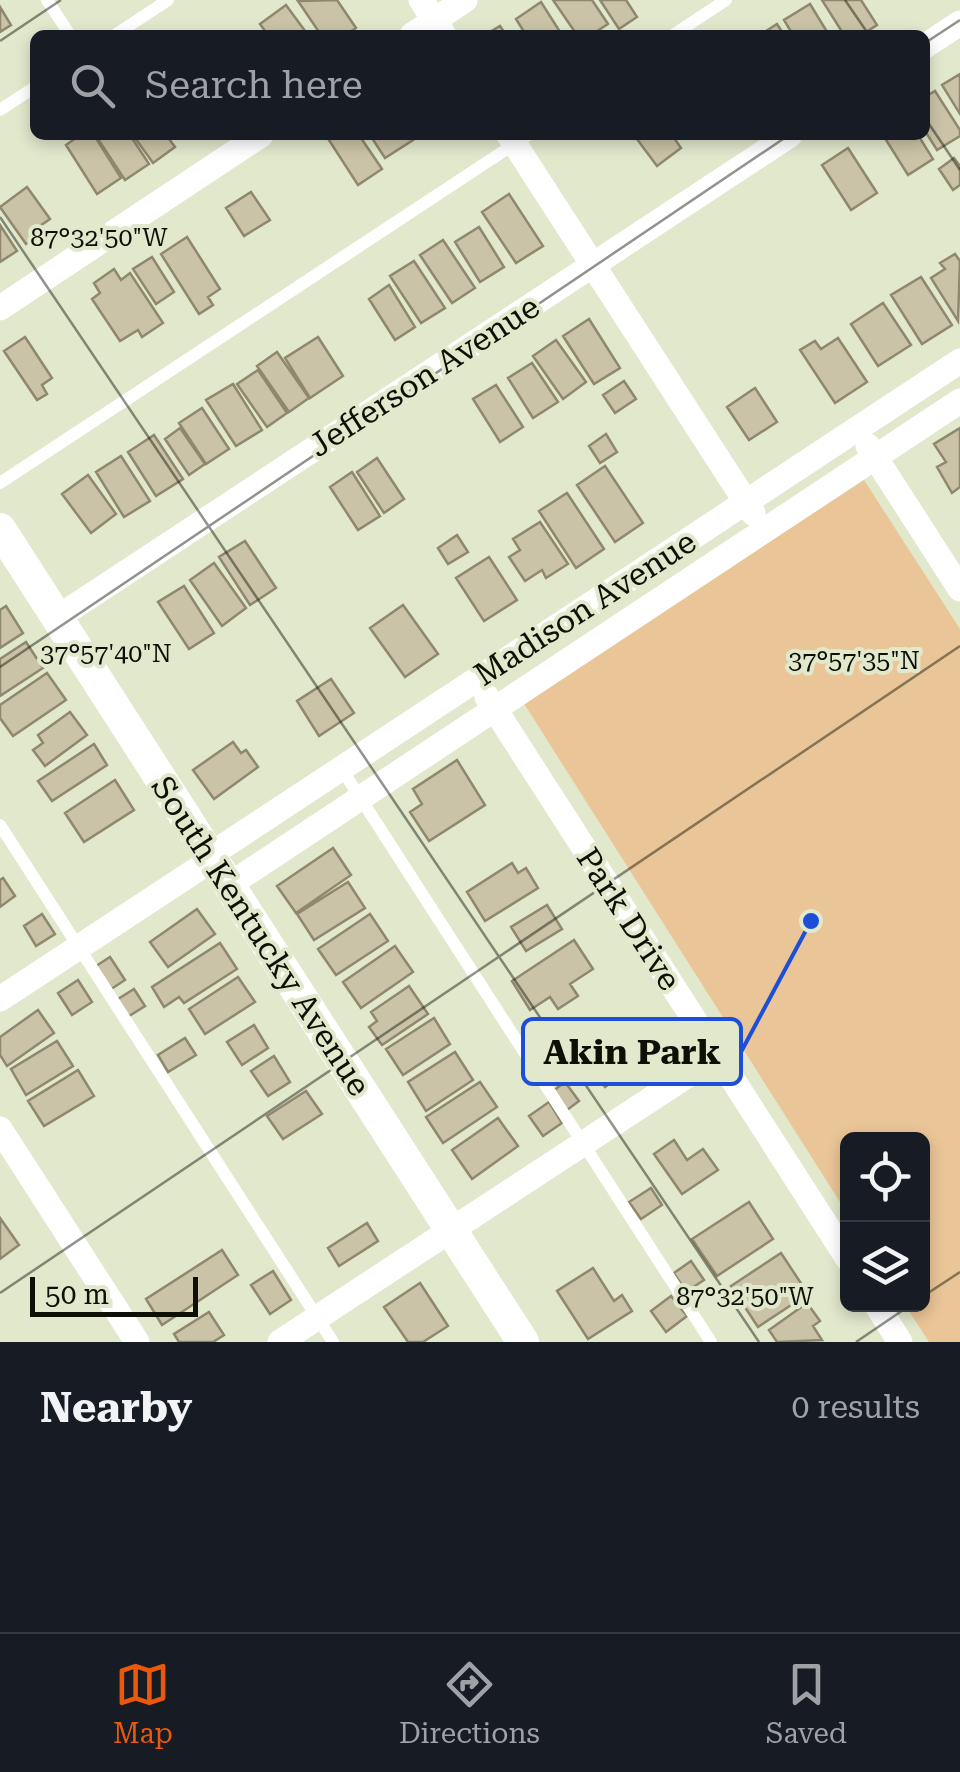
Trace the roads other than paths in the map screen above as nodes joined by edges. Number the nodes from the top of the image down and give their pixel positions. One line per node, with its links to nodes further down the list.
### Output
1 (46, 0): 7 (lane)
2 (168, 0): 8 (lane)
3 (465, 0): 5 (street)
4 (726, 0): 9 (lane)
5 (433, 18)
6 (960, 23): 10 (street)
7 (67, 30)
8 (123, 30)
9 (681, 30)
10 (930, 43)
11 (30, 90): 12 (lane)
12 (0, 110)
13 (253, 140): 18 (street)
14 (514, 140): 23 (lane)
15 (518, 140): 17 (street)
16 (782, 140): 17 (street, Jefferson Avenue)
17 (593, 265): 24 (street); 28 (street, Jefferson Avenue)
18 (0, 308)
19 (960, 361): 21 (street, Madison Avenue)
20 (960, 402): 22 (street, Madison Avenue)
21 (857, 429): 22 (street); 24 (street, Madison Avenue)
22 (876, 457): 26 (street, Madison Avenue); 27 (street)
23 (0, 483)
24 (746, 502): 26 (street); 29 (street, Madison Avenue)
25 (0, 529): 28 (street, South Kentucky Avenue)
26 (764, 531): 30 (street, Madison Avenue)
27 (960, 589)
28 (57, 618): 34 (street, South Kentucky Avenue)
29 (476, 680): 30 (street, Park Drive); 31 (street, Madison Avenue)
30 (495, 709): 32 (street, Madison Avenue); 37 (street, Park Drive)
31 (341, 768): 32 (lane); 34 (street, Madison Avenue)
32 (360, 799): 34 (street, Madison Avenue); 39 (lane)
33 (0, 825): 35 (lane)
34 (217, 867): 35 (street, Madison Avenue); 40 (street, South Kentucky Avenue)
35 (79, 947): 36 (street, Madison Avenue); 43 (lane)
36 (0, 999)
37 (717, 1056): 39 (street); 41 (street, Park Drive)
38 (0, 1129): 44 (street)
39 (584, 1144): 40 (street); 48 (lane)
40 (452, 1231): 43 (street); 47 (street, South Kentucky Avenue)
41 (840, 1248)
42 (881, 1312): 49 (street)
43 (318, 1318): 45 (street); 46 (lane)
44 (138, 1342)
45 (280, 1342)
46 (333, 1342)
47 (523, 1342)
48 (711, 1342)
49 (899, 1342)

